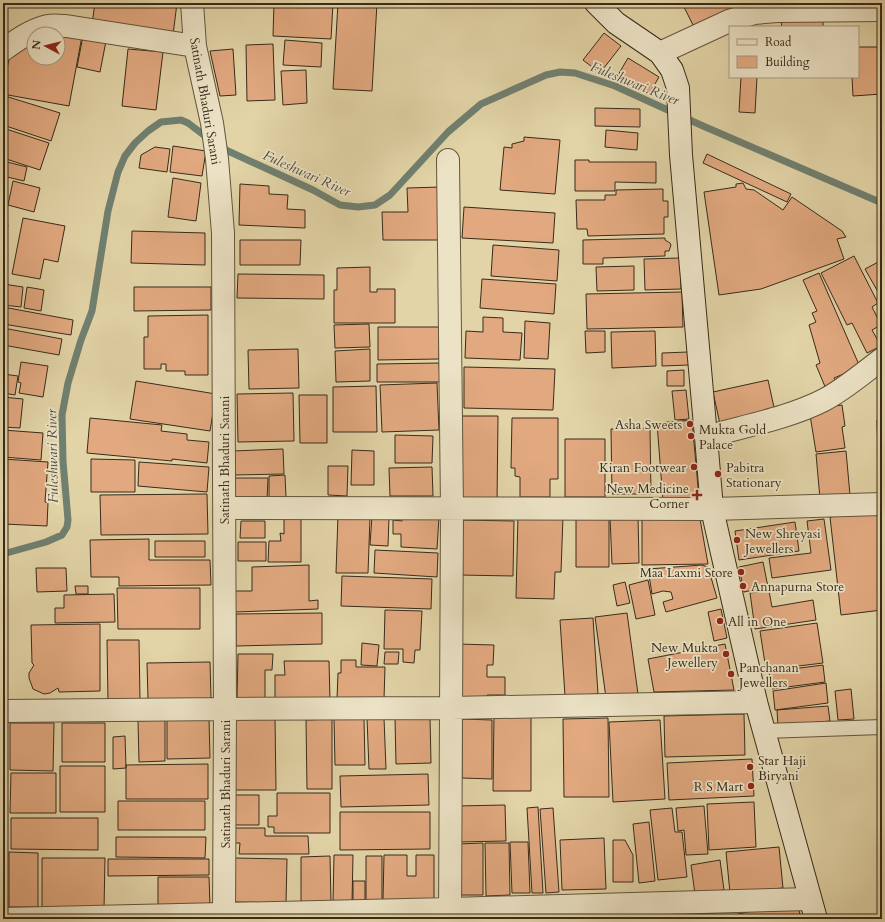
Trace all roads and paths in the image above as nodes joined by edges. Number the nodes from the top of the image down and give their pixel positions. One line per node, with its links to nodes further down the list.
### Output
1 (192, 3): 5 (street, Satinath Bhaduri Sarani)
2 (596, 3): 7 (street)
3 (754, 8): 4 (street); 7 (street)
4 (882, 10)
5 (195, 46): 6 (street); 12 (street, Satinath Bhaduri Sarani)
6 (3, 50)
7 (660, 53): 10 (street)
8 (448, 160): 13 (street)
9 (882, 359): 10 (street)
10 (706, 437): 14 (street)
11 (882, 504): 14 (street)
12 (225, 508): 13 (street); 16 (street, Satinath Bhaduri Sarani)
13 (452, 509): 14 (street); 17 (street)
14 (712, 509): 15 (street)
15 (756, 702): 17 (street); 20 (street)
16 (226, 708): 17 (street); 18 (street); 24 (street, Satinath Bhaduri Sarani)
17 (451, 708): 23 (street)
18 (3, 711)
19 (882, 727): 20 (lane)
20 (764, 731): 21 (street)
21 (813, 909): 22 (street)
22 (669, 911): 23 (street)
23 (450, 914): 24 (street)
24 (224, 916): 25 (street)
25 (3, 919)

